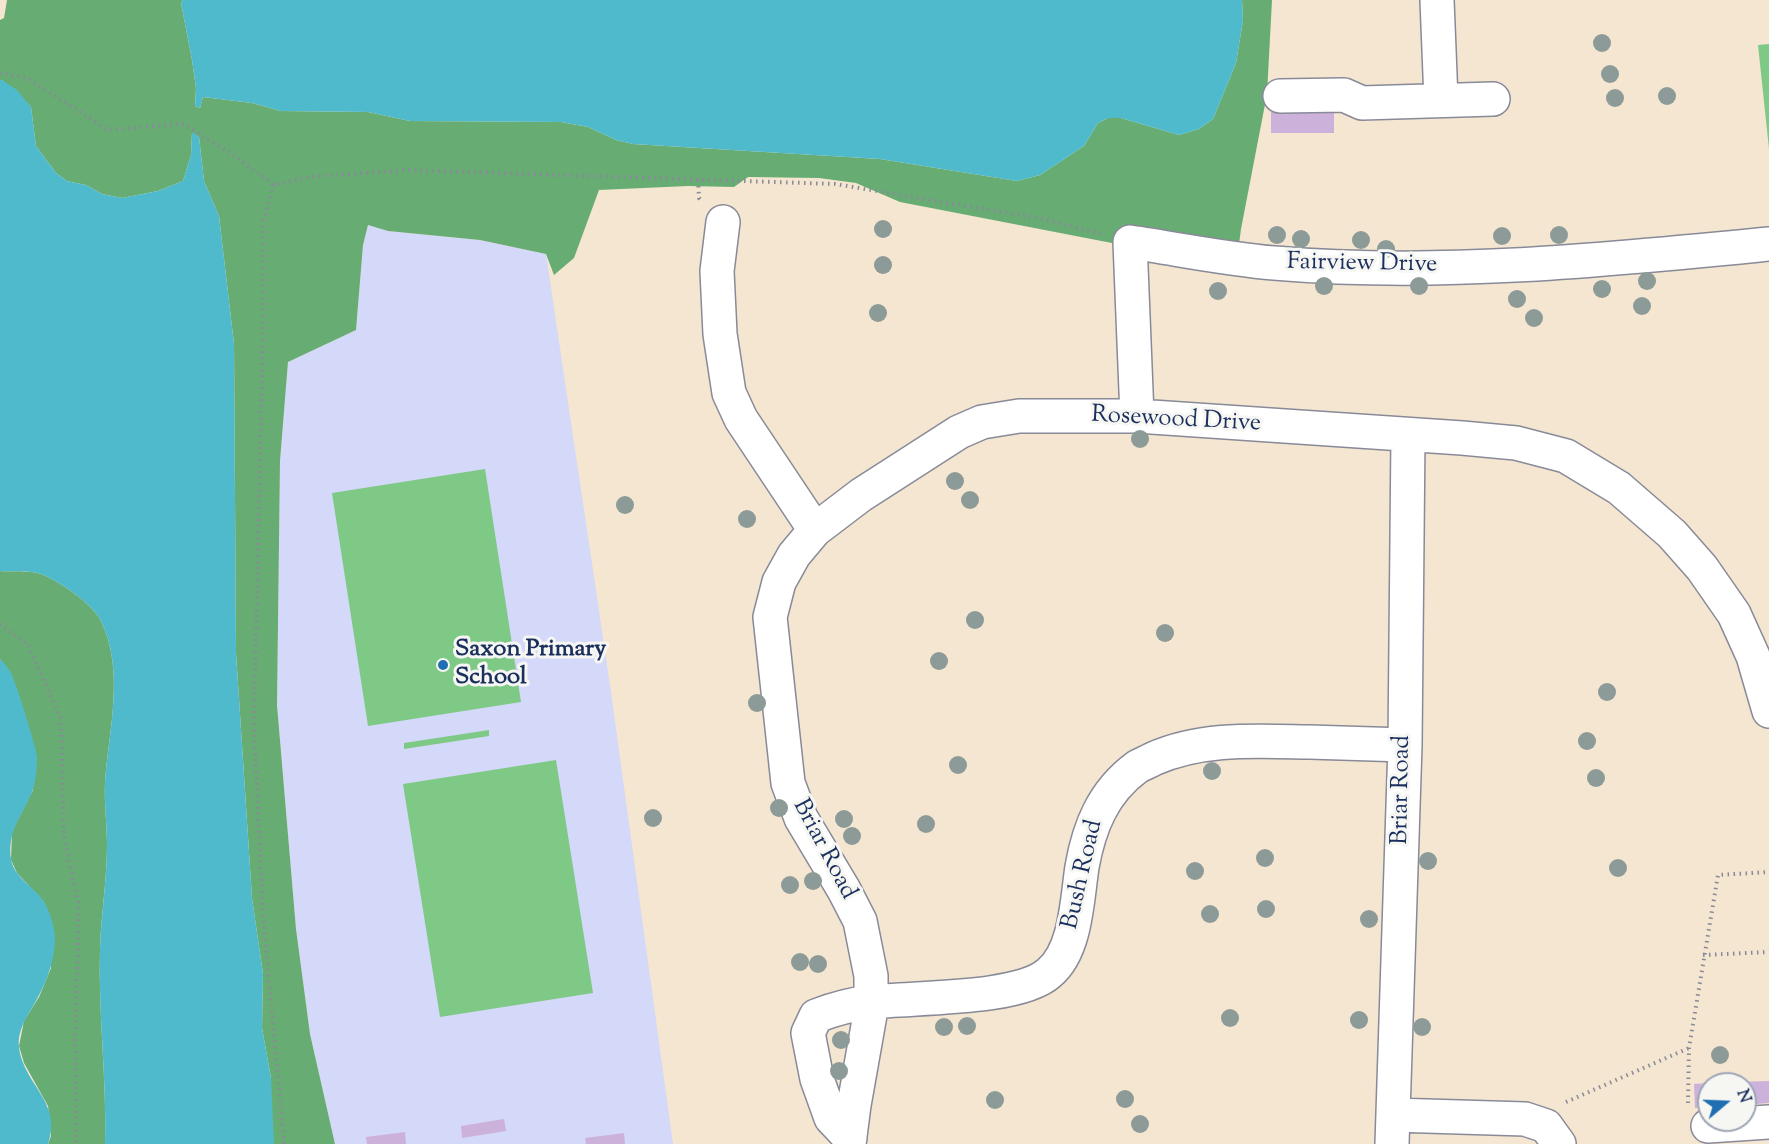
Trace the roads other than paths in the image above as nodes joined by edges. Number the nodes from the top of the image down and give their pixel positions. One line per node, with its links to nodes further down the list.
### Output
1 (1437, 0): 4 (street)
2 (1280, 96): 4 (street)
3 (1493, 99): 4 (street)
4 (1441, 100)
5 (723, 222): 9 (street)
6 (1769, 244): 7 (street, Fairview Drive)
7 (1137, 416): 8 (street, Rosewood Drive); 9 (street, Rosewood Drive)
8 (1408, 435): 10 (street, Rosewood Drive); 11 (street, Briar Road)
9 (815, 530): 12 (street, Briar Road)
10 (1769, 711)
11 (1405, 745): 12 (street, Bush Road); 13 (street, Briar Road)
12 (871, 1002): 14 (street, Briar Road); 14 (street, Bush Road)
13 (1393, 1129): 15 (street)
14 (850, 1141)
15 (1559, 1144)

